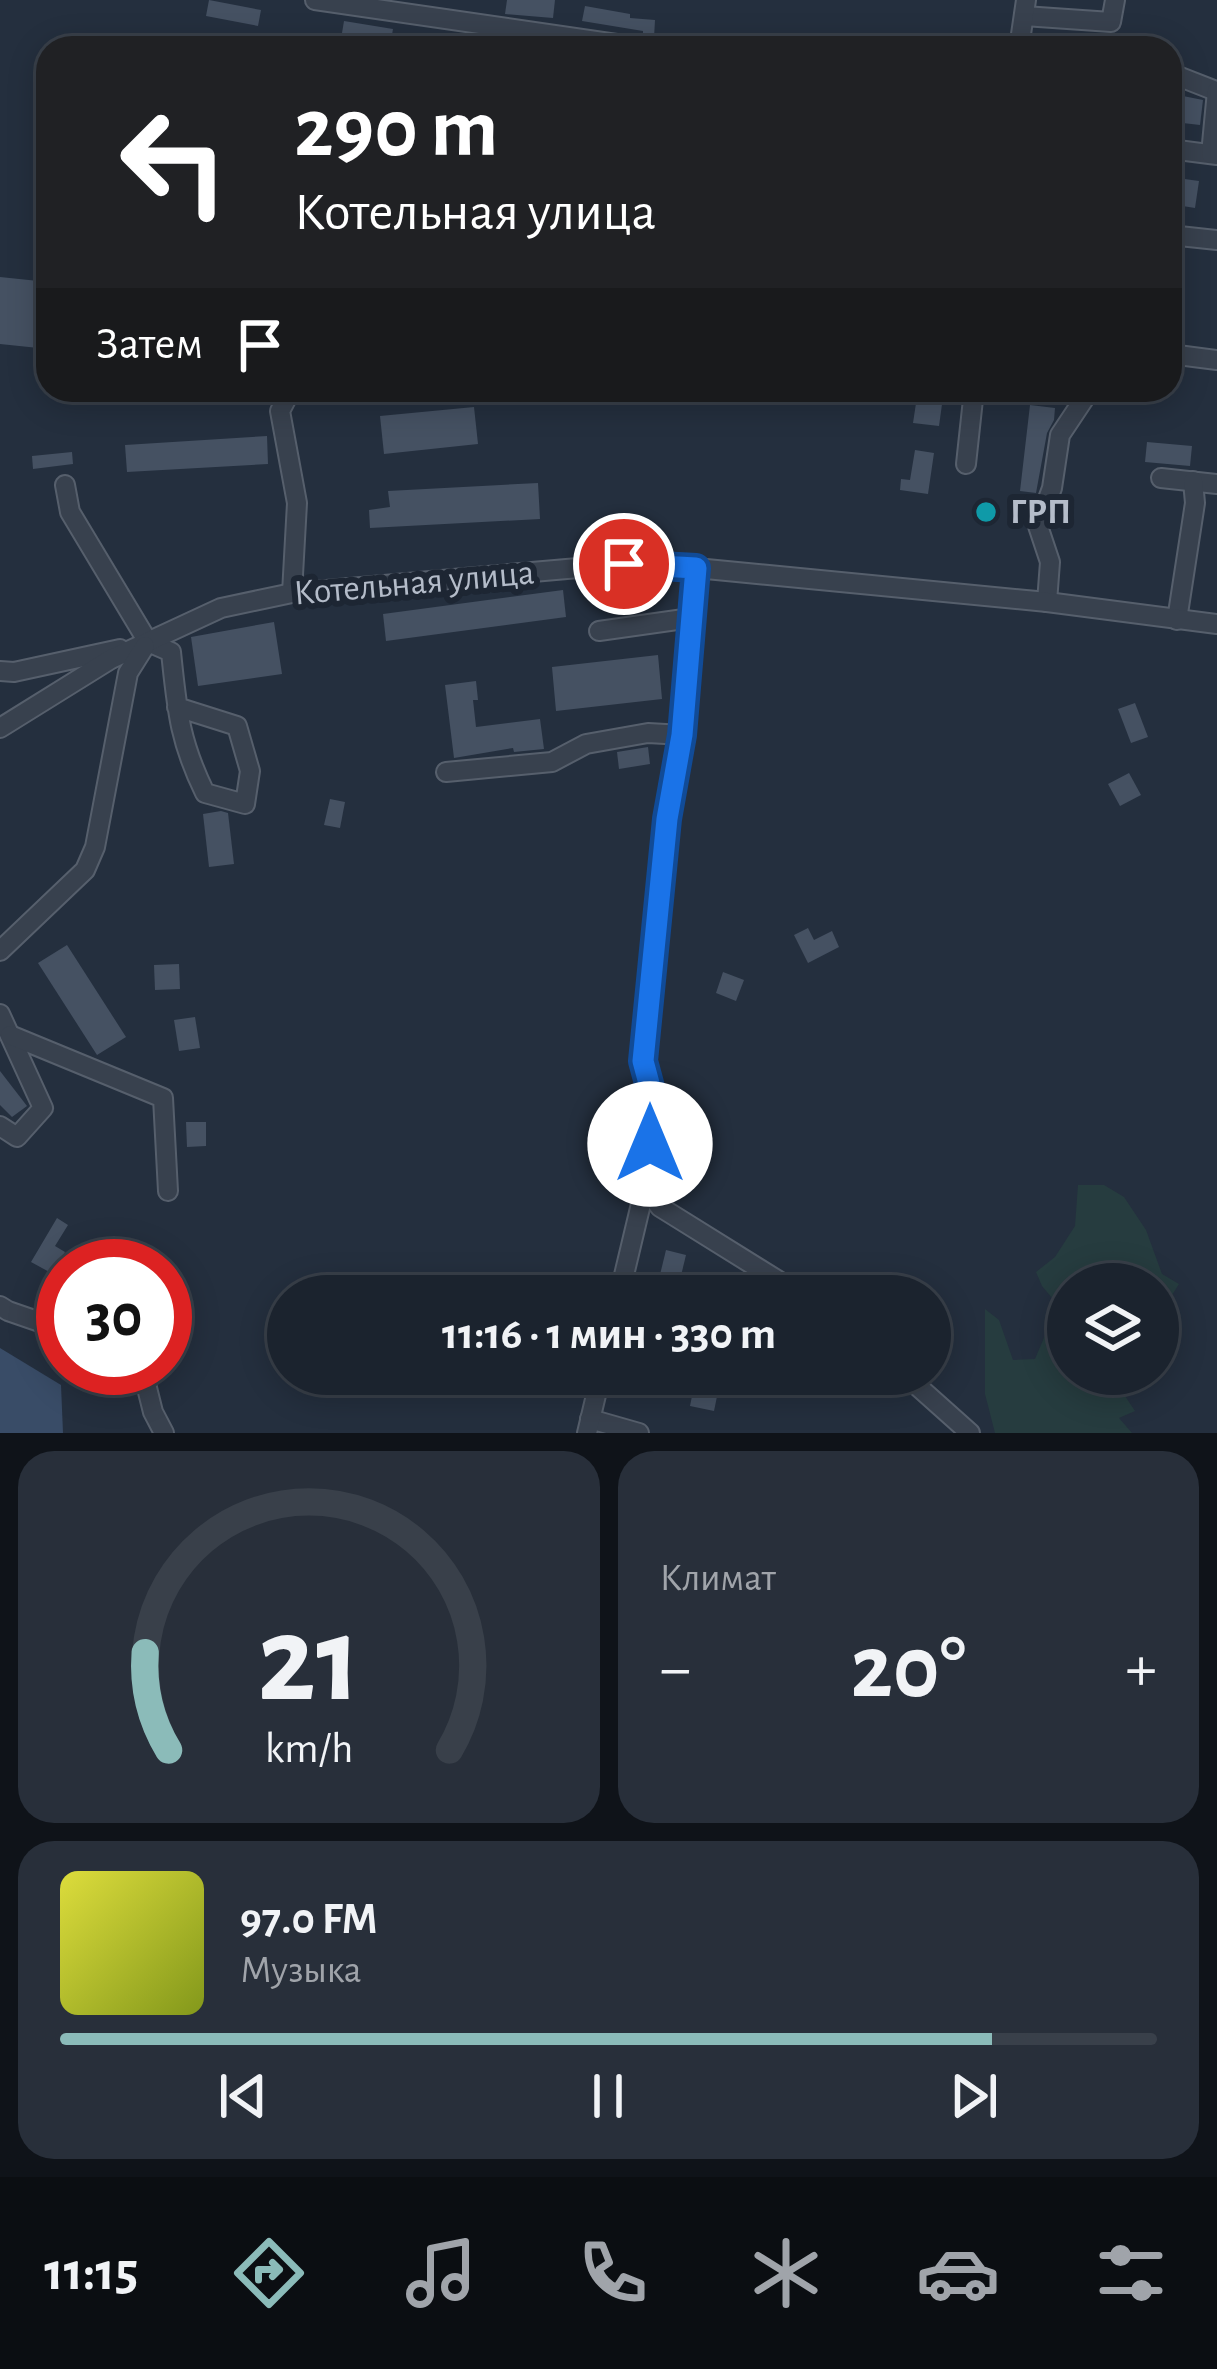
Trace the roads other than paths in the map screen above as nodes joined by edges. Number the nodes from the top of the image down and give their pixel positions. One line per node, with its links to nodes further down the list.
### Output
1 (315, 0): 4 (street)
2 (1115, 0): 3 (street)
3 (1025, 8)
4 (562, 36)
5 (1182, 78): 6 (street)
6 (1216, 91): 8 (street)
7 (1182, 150): 8 (street)
8 (1214, 154)
9 (1182, 237): 10 (street)
10 (1217, 240)
11 (1182, 356): 12 (street)
12 (1217, 360)
13 (285, 402): 22 (street)
14 (973, 402): 16 (street)
15 (1081, 402): 23 (street)
16 (967, 464)
17 (1161, 478): 18 (street)
18 (1193, 482): 19 (street); 25 (street)
19 (1217, 484)
20 (65, 485): 28 (street)
21 (696, 568): 22 (street, Котельная улица); 23 (street, Котельная улица); 24 (street)
22 (292, 593): 28 (street, Котельная улица)
23 (1047, 602): 25 (street, Котельная улица)
24 (691, 618): 27 (street); 32 (street)
25 (1177, 620): 26 (street, Котельная улица)
26 (1217, 624)
27 (599, 632)
28 (148, 643): 29 (street); 30 (street); 31 (street, Котельная улица); 34 (street)
29 (0, 670)
30 (177, 706): 30 (street)
31 (0, 728)
32 (682, 735): 33 (street); 38 (street)
33 (446, 772)
34 (0, 950)
35 (0, 1014): 36 (street)
36 (10, 1035): 37 (street); 39 (street)
37 (0, 1126)
38 (645, 1187): 40 (street); 41 (street)
39 (169, 1191)
40 (624, 1275)
41 (769, 1275)
42 (0, 1306): 43 (street)
43 (36, 1320)
44 (149, 1395): 48 (street)
45 (596, 1395): 47 (street)
46 (927, 1395): 50 (street)
47 (588, 1426): 49 (street)
48 (164, 1433)
49 (639, 1433)
50 (970, 1433)

